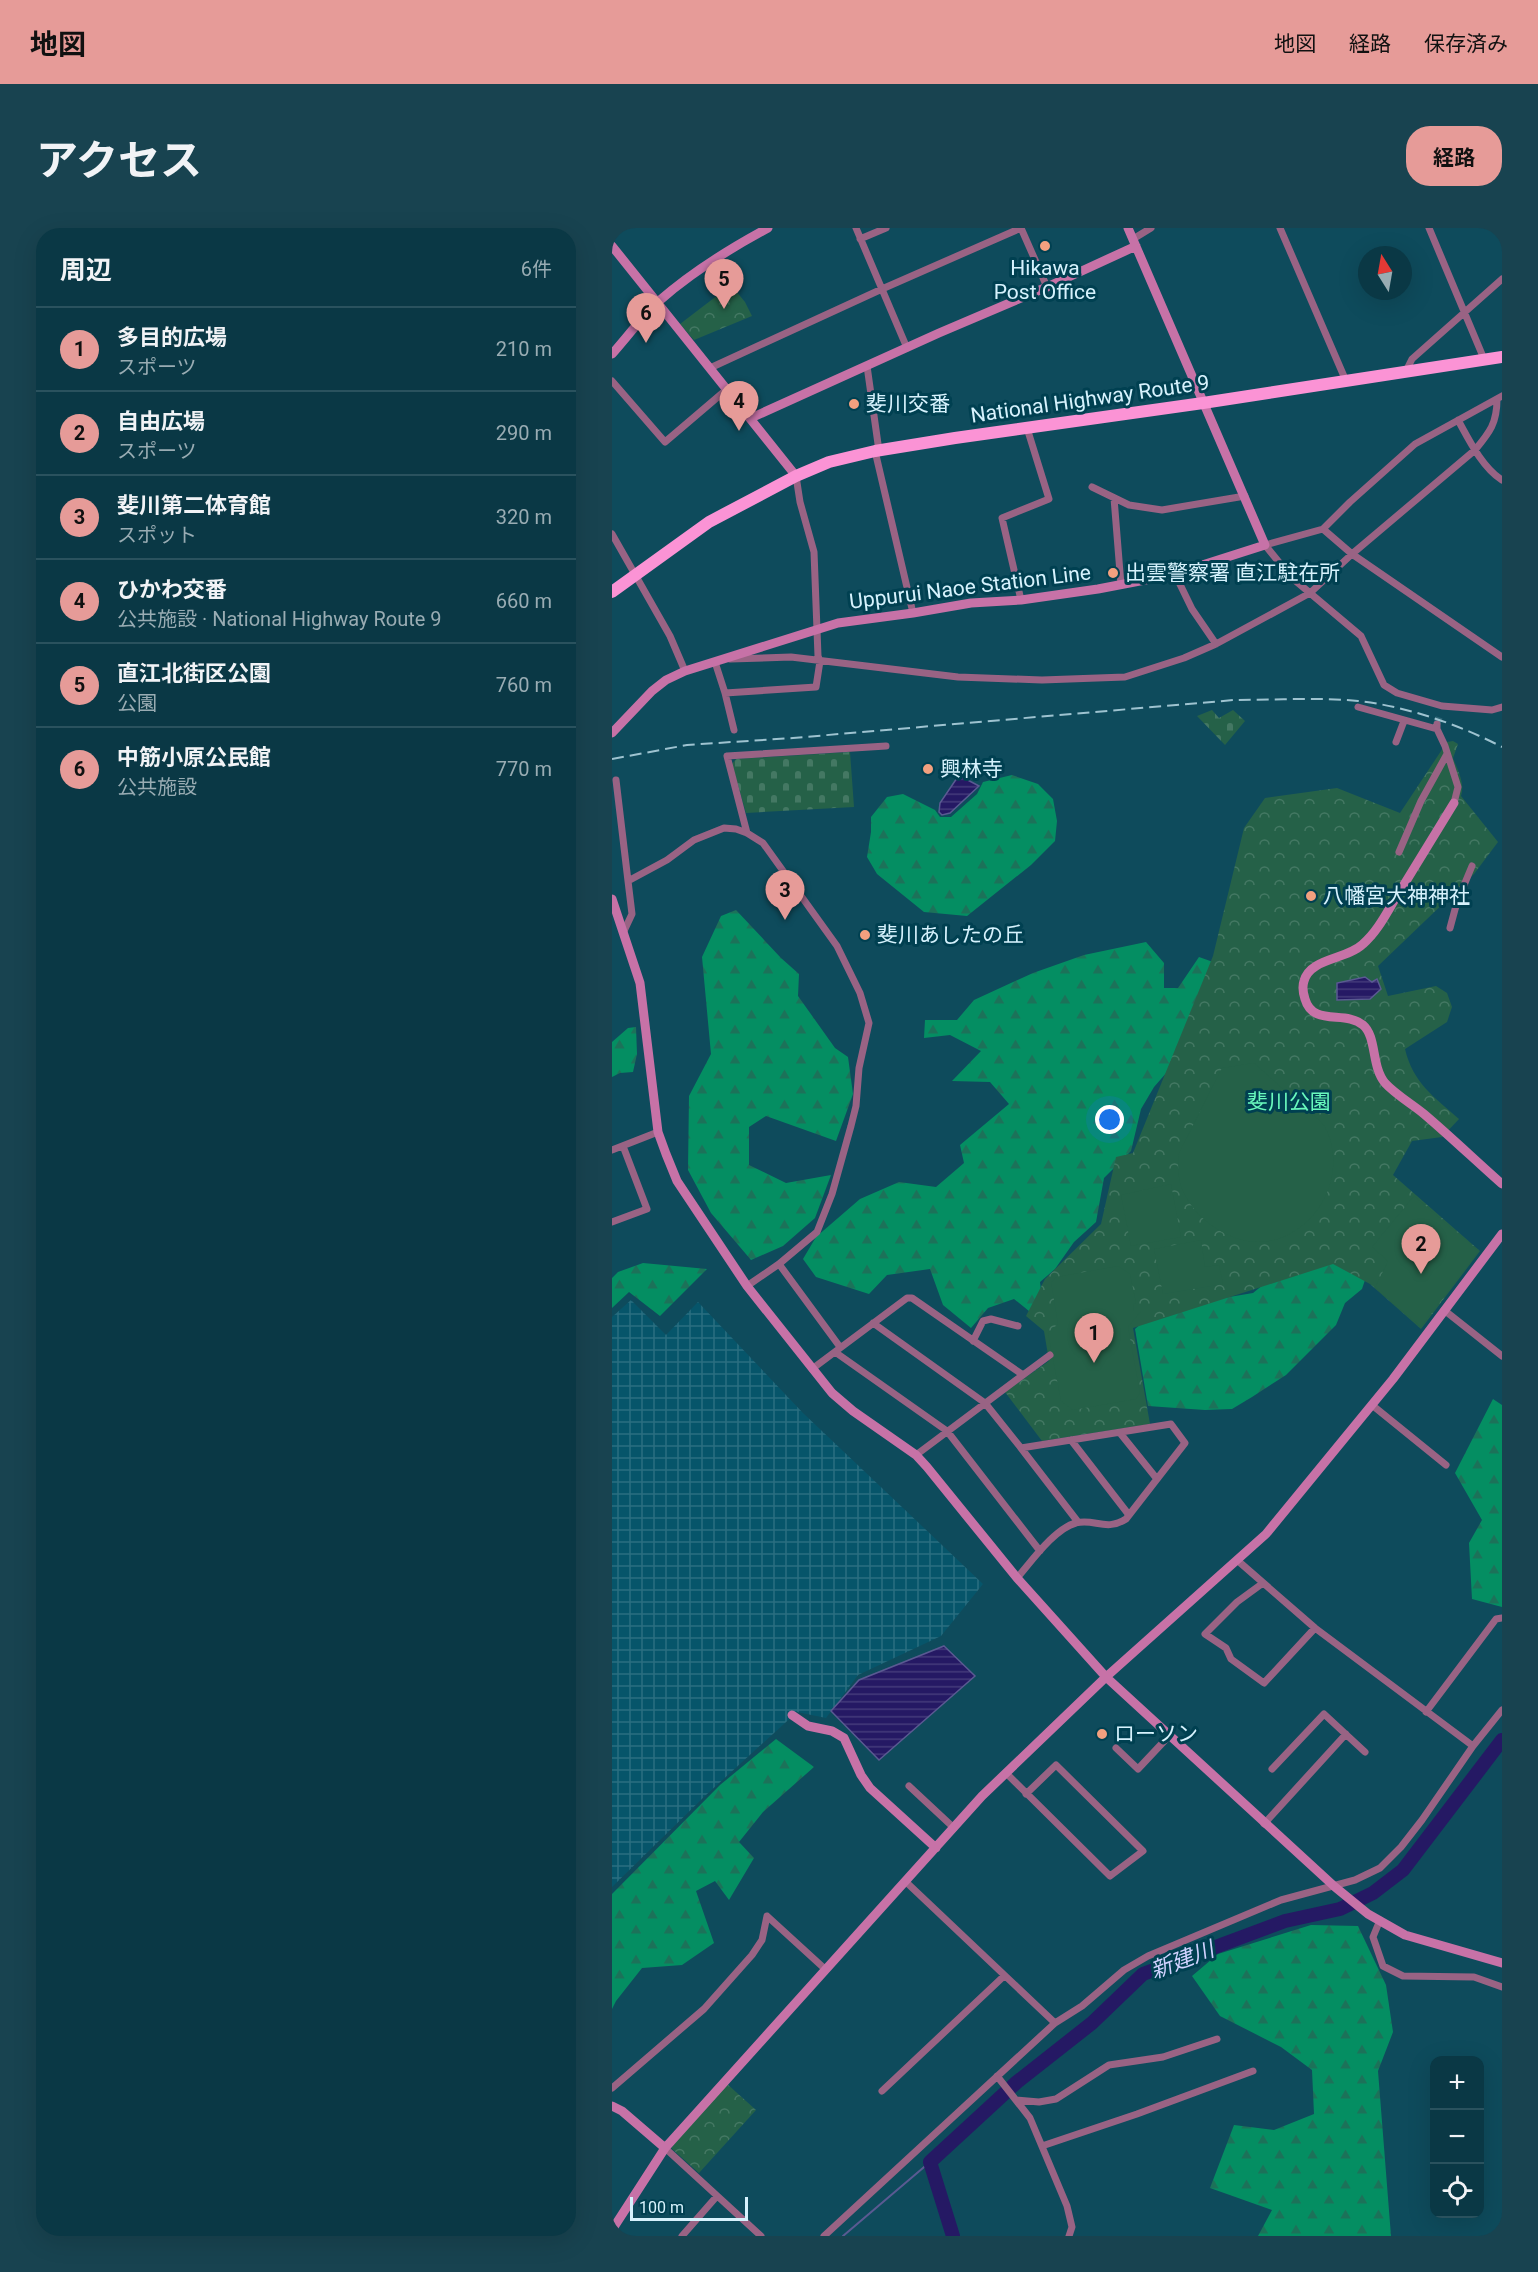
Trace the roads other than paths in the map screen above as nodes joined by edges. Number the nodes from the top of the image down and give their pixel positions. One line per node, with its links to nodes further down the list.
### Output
1 (768, 228): 15 (street)
2 (856, 228): 9 (street)
3 (886, 228): 9 (street)
4 (1021, 228): 13 (street); 14 (street)
5 (1128, 228): 10 (street)
6 (1151, 228): 10 (street)
7 (1280, 228): 25 (street)
8 (1429, 228): 16 (street)
9 (860, 239): 14 (street)
10 (1134, 242): 13 (street); 28 (street)
11 (612, 246): 15 (street)
12 (1502, 279): 16 (street)
13 (1047, 287): 17 (street)
14 (882, 289): 17 (street); 22 (street)
15 (657, 303): 18 (street); 22 (street)
16 (1465, 312): 20 (street); 23 (street)
17 (907, 348): 21 (street)
18 (612, 354)
19 (1502, 357): 20 (highway, National Highway Route 9)
20 (1484, 359): 23 (highway, National Highway Route 9)
21 (867, 366): 29 (street); 33 (street)
22 (710, 368): 26 (street)
23 (1406, 371): 25 (highway, National Highway Route 9)
24 (612, 381): 26 (street)
25 (1346, 381): 28 (highway, National Highway Route 9)
26 (726, 390): 29 (street)
27 (1499, 398): 30 (street); 32 (street)
28 (1203, 403): 31 (highway, National Highway Route 9); 37 (street)
29 (751, 418): 34 (street)
30 (1458, 420): 32 (street); 39 (street)
31 (1027, 428): 33 (highway, National Highway Route 9); 48 (street)
32 (1475, 450): 35 (street); 42 (street)
33 (877, 451): 34 (highway, National Highway Route 9); 49 (street)
34 (796, 476): 43 (highway, National Highway Route 9); 50 (street)
35 (1502, 480)
36 (1092, 486): 38 (street)
37 (1245, 496): 38 (street); 41 (street)
38 (1114, 498): 45 (street)
39 (1323, 529): 41 (street); 42 (street)
40 (612, 534): 43 (street)
41 (1265, 545): 44 (street, Uppurui Naoe Station Line); 47 (street)
42 (1352, 554): 47 (street); 52 (street)
43 (636, 574): 46 (highway, National Highway Route 9); 55 (street)
44 (1175, 574): 45 (street, Uppurui Naoe Station Line); 51 (street)
45 (1121, 585): 48 (street, Uppurui Naoe Station Line)
46 (612, 592)
47 (1310, 593): 51 (street); 57 (street)
48 (1021, 600): 49 (street, Uppurui Naoe Station Line)
49 (913, 613): 50 (street, Uppurui Naoe Station Line)
50 (817, 630): 53 (street, Uppurui Naoe Station Line); 54 (street)
51 (1216, 644): 54 (street)
52 (1502, 657)
53 (720, 661): 54 (street); 55 (street, Uppurui Naoe Station Line); 56 (street)
54 (820, 661): 56 (street)
55 (685, 671): 63 (street, Uppurui Naoe Station Line)
56 (725, 693): 62 (street)
57 (1442, 706): 59 (street); 60 (street)
58 (1358, 707): 61 (street)
59 (1502, 707)
60 (1440, 715)
61 (1404, 721): 64 (street); 66 (street)
62 (734, 730)
63 (614, 731)
64 (1396, 742)
65 (886, 746): 69 (street)
66 (1447, 754): 68 (street); 70 (street)
67 (616, 780): 72 (street)
68 (1454, 802): 80 (street)
69 (747, 833): 72 (street); 83 (street)
70 (1399, 852)
71 (1472, 866): 75 (street)
72 (628, 881): 76 (street)
73 (612, 899): 74 (street)
74 (615, 918): 76 (street)
75 (1450, 928)
76 (624, 931): 77 (street)
77 (658, 1132): 78 (street); 84 (street)
78 (623, 1146): 79 (street); 81 (street)
79 (612, 1150)
80 (1502, 1184)
81 (612, 1222)
82 (1502, 1234): 85 (street)
83 (779, 1264): 84 (street); 89 (street)
84 (747, 1286): 92 (street)
85 (1444, 1310): 91 (street); 95 (street)
86 (873, 1323): 88 (street); 89 (street); 94 (street)
87 (1018, 1326): 88 (street)
88 (973, 1341): 93 (street)
89 (837, 1349): 92 (street); 96 (street)
90 (1050, 1355): 93 (street)
91 (1502, 1356)
92 (812, 1369): 100 (street)
93 (1023, 1375): 94 (street)
94 (985, 1403): 96 (street); 99 (street)
95 (1372, 1405): 101 (street); 106 (street)
96 (947, 1431): 100 (street); 105 (street)
97 (1120, 1433): 98 (street); 102 (street); 102 (street)
98 (1071, 1440): 99 (street); 103 (street)
99 (1021, 1448): 104 (street)
100 (916, 1455): 107 (street)
101 (1446, 1465)
102 (1157, 1479): 103 (street)
103 (1129, 1515): 104 (street)
104 (1078, 1522): 105 (street)
105 (1040, 1551): 107 (street)
106 (1237, 1560): 108 (street); 111 (street)
107 (1017, 1578): 111 (street)
108 (1263, 1583): 110 (street); 110 (street)
109 (1502, 1618): 113 (street)
110 (1315, 1628): 113 (street)
111 (1106, 1677): 116 (street); 121 (street)
112 (1502, 1710): 117 (street)
113 (1426, 1712): 117 (street)
114 (792, 1715): 126 (street)
115 (1346, 1734): 119 (street); 120 (street); 124 (street)
116 (1169, 1736): 118 (street); 124 (street)
117 (1473, 1746): 128 (street)
118 (1116, 1748)
119 (1365, 1752)
120 (1272, 1769)
121 (1006, 1773): 123 (street); 125 (street)
122 (909, 1786): 125 (street)
123 (1026, 1794): 123 (street)
124 (1264, 1824): 128 (street)
125 (954, 1828): 126 (street)
126 (936, 1848): 127 (street)
127 (906, 1881): 131 (street); 132 (street)
128 (1335, 1887): 129 (street); 134 (street)
129 (1380, 1920): 130 (street); 133 (street)
130 (1502, 1963)
131 (825, 1969): 138 (street); 143 (street)
132 (1004, 1976): 134 (street); 139 (street)
133 (1502, 1987)
134 (1055, 2023): 137 (street)
135 (1217, 2039): 140 (street)
136 (1253, 2071): 142 (street)
137 (997, 2076): 140 (street); 148 (street)
138 (612, 2088)
139 (882, 2091)
140 (1016, 2100): 142 (street)
141 (612, 2106): 143 (street)
142 (1042, 2146): 149 (street)
143 (665, 2148): 144 (street); 145 (street)
144 (717, 2196): 146 (street); 147 (street)
145 (612, 2230)
146 (682, 2236)
147 (761, 2236)
148 (824, 2236)
149 (1069, 2236)

